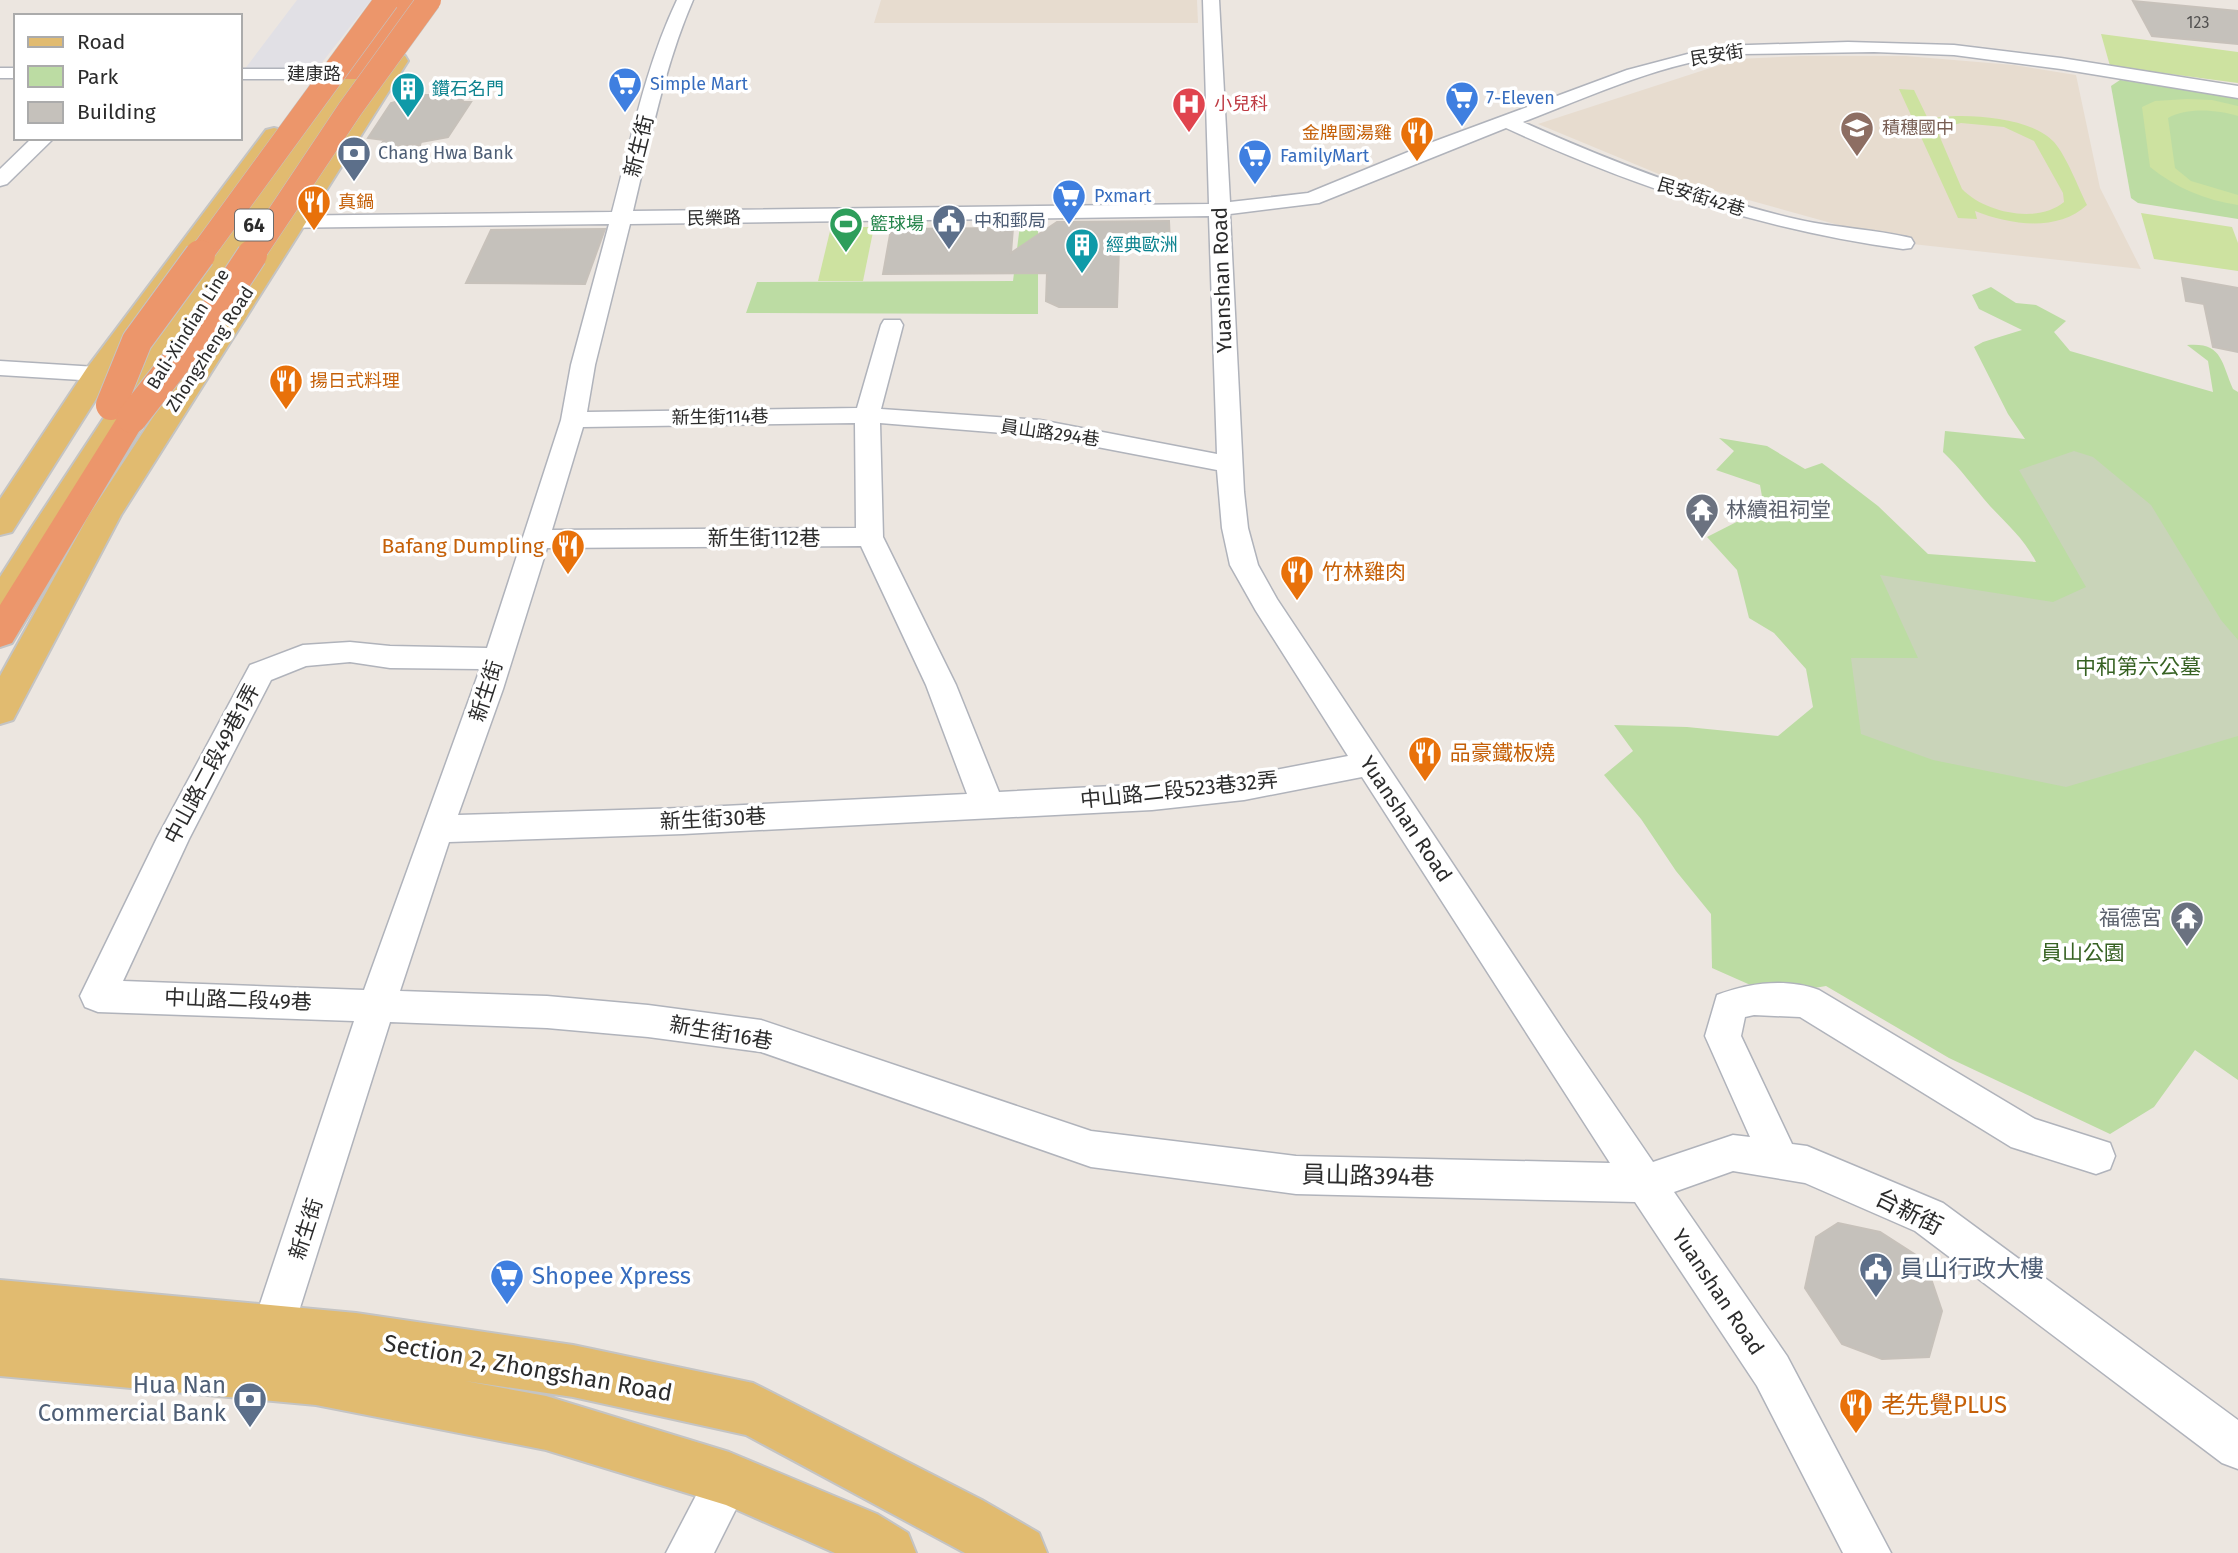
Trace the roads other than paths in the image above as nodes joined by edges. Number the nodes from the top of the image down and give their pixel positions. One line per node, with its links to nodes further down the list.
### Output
1 (378, 0): 11 (main road)
2 (387, 0): 27 (highway, bridge)
3 (401, 0): 27 (highway, Bali-Xindian Line / 64, bridge)
4 (407, 0): 12 (highway)
5 (416, 0): 27 (highway, Bali-Xindian Line / 64, bridge)
6 (429, 0): 27 (highway, bridge)
7 (439, 0): 13 (main road, Zhongzheng Road)
8 (685, 0): 19 (street, 新生街)
9 (1212, 0): 18 (street, Yuanshan Road)
10 (242, 74): 11 (street, 建康路)
11 (318, 74): 12 (street, 建康路); 20 (main road)
12 (351, 74): 13 (street, 建康路); 21 (main road)
13 (388, 74): 22 (main road, Zhongzheng Road)
14 (2238, 92): 15 (street, 民安街)
15 (1508, 122): 18 (street, 民安街); 23 (street, 民安街42巷)
16 (42, 140): 17 (street)
17 (0, 180)
18 (1219, 210): 19 (street, 民樂路); 30 (street, Yuanshan Road)
19 (622, 219): 22 (street, 民樂路); 29 (street, 新生街)
20 (208, 222): 21 (street, 民樂路); 26 (main road)
21 (248, 222): 22 (street, 民樂路); 35 (main road)
22 (292, 222): 38 (main road, Zhongzheng Road)
23 (1903, 243)
24 (892, 325): 28 (street)
25 (0, 368): 26 (street)
26 (97, 374): 31 (main road)
27 (122, 411): 34 (highway, Bali-Xindian Line / 64); 36 (highway, Bali-Xindian Line / 64)
28 (867, 415): 29 (street, 新生街114巷); 30 (street, 員山路294巷); 32 (street)
29 (573, 420): 33 (street, 新生街)
30 (1231, 465): 39 (street, Yuanshan Road)
31 (0, 524)
32 (870, 537): 33 (street, 新生街112巷); 40 (street)
33 (536, 539): 37 (street, 新生街)
34 (0, 584)
35 (0, 605)
36 (0, 634)
37 (496, 659): 41 (street, 新生街); 42 (street, 中山路二段49巷1弄)
38 (0, 710)
39 (1369, 764): 40 (street, 中山路二段523巷32弄); 47 (street, Yuanshan Road)
40 (988, 806): 41 (street, 新生街30巷)
41 (437, 829): 43 (street, 新生街)
42 (98, 996): 43 (street, 中山路二段49巷)
43 (377, 1005): 44 (street, 新生街16巷); 50 (street, 新生街)
44 (1091, 1149): 47 (street, 員山路394巷)
45 (2096, 1156): 46 (street)
46 (1780, 1160): 47 (street, 台新街); 51 (street, 台新街)
47 (1646, 1183): 56 (street, Yuanshan Road)
48 (0, 1305): 50 (main road, Section 2, Zhongshan Road)
49 (0, 1350): 50 (main road, Section 2, Zhongshan Road)
50 (264, 1353): 52 (main road, Section 2, Zhongshan Road); 55 (main road, Section 2, Zhongshan Road)
51 (2238, 1447)
52 (729, 1479): 53 (street); 54 (main road, Section 2, Zhongshan Road)
53 (689, 1553)
54 (888, 1553)
55 (1019, 1553)
56 (1868, 1553)

